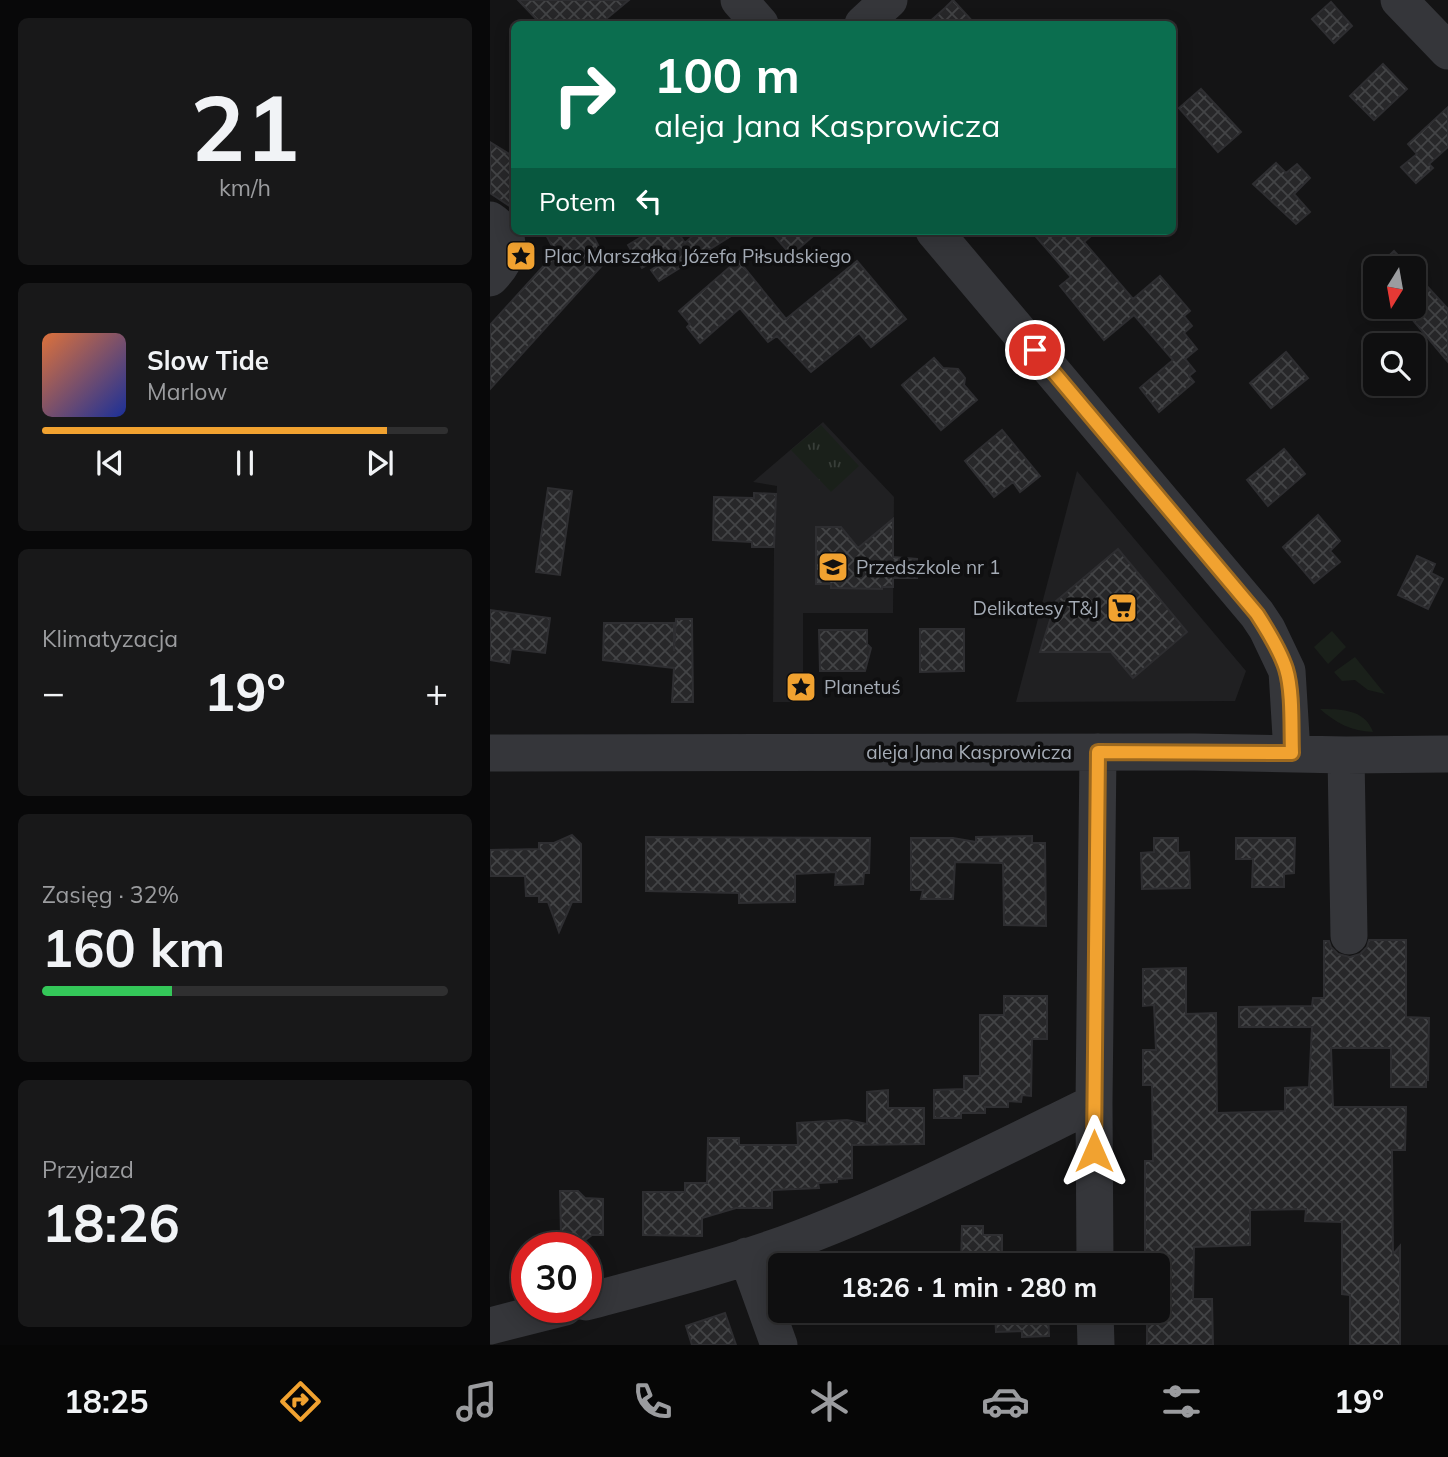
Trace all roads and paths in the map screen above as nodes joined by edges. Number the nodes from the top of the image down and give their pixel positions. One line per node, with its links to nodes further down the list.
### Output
1 (739, 0): 4 (street)
2 (889, 0): 5 (street)
3 (1399, 0): 6 (street)
4 (757, 21)
5 (866, 21)
6 (1448, 51)
7 (490, 220): 9 (street)
8 (937, 235): 12 (street)
9 (490, 278)
10 (1098, 752): 11 (street, aleja Jana Kasprowicza); 12 (street, aleja Jana Kasprowicza); 16 (street)
11 (490, 753)
12 (1292, 753): 14 (street, aleja Jana Kasprowicza)
13 (1448, 754): 14 (street, aleja Jana Kasprowicza)
14 (1346, 755): 15 (street)
15 (1349, 936)
16 (1094, 1103): 17 (street); 18 (street)
17 (1095, 1253)
18 (747, 1256): 19 (street); 23 (street)
19 (602, 1298)
20 (511, 1321): 22 (street)
21 (1095, 1323): 24 (street)
22 (490, 1326)
23 (779, 1345)
24 (1096, 1345)

